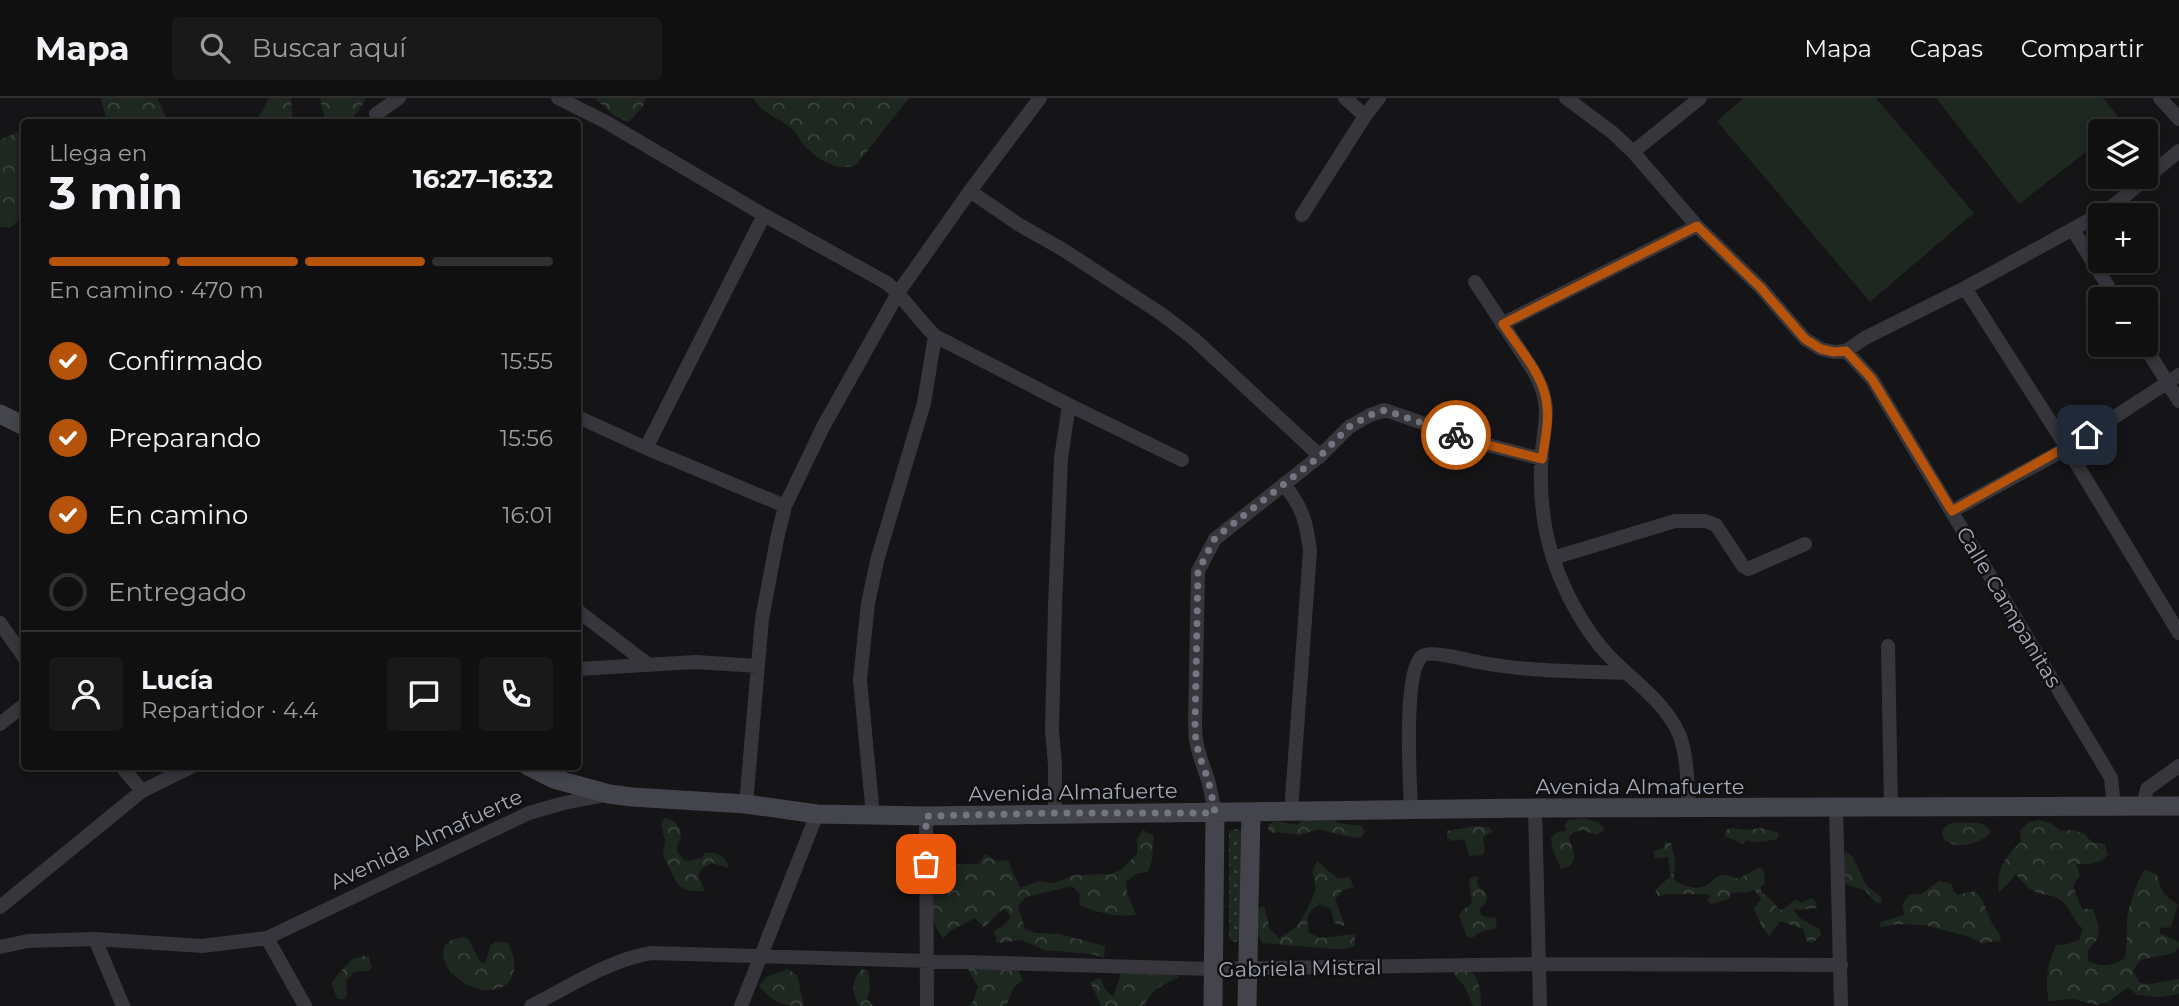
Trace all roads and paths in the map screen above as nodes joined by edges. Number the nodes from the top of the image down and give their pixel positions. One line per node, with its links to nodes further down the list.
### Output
1 (399, 98): 9 (street)
2 (558, 98): 15 (street)
3 (1040, 98): 14 (street)
4 (1345, 98): 10 (street)
5 (1379, 98): 10 (street)
6 (1566, 98): 13 (street)
7 (1700, 98): 13 (street)
8 (2160, 98): 11 (street)
9 (376, 114)
10 (1365, 116): 16 (street)
11 (2179, 119)
12 (2179, 150): 18 (street)
13 (1633, 152): 17 (street)
14 (970, 191): 22 (street); 35 (street)
15 (764, 215): 22 (street); 33 (street)
16 (1302, 215)
17 (1697, 226): 23 (street); 25 (street)
18 (2073, 230): 20 (street); 21 (street)
19 (1475, 282): 23 (street)
20 (2109, 287)
21 (1965, 288): 25 (street); 34 (street)
22 (898, 293): 24 (street); 39 (street)
23 (1503, 324): 36 (street)
24 (935, 336): 29 (street); 74 (street)
25 (1846, 351): 40 (street, Calle Campanitas)
26 (2154, 357): 27 (street)
27 (2173, 379): 28 (street); 34 (street)
28 (2179, 401)
29 (1069, 405): 37 (street); 71 (street)
30 (0, 414): 32 (street)
31 (581, 418): 33 (street)
32 (21, 424)
33 (646, 448): 39 (street)
34 (2067, 448): 40 (street); 45 (street)
35 (1320, 456): 36 (street); 38 (street)
36 (1542, 459): 42 (street)
37 (1182, 460)
38 (1284, 484): 70 (street); 72 (street)
39 (785, 506): 49 (street)
40 (1952, 511): 64 (street, Calle Campanitas)
41 (1805, 544): 42 (street)
42 (1553, 558): 51 (street)
43 (581, 613): 48 (street)
44 (0, 623): 47 (street)
45 (2179, 633)
46 (1888, 646): 63 (street)
47 (21, 653)
48 (649, 665): 49 (street); 50 (street)
49 (758, 666): 60 (street)
50 (581, 669)
51 (1627, 673): 66 (street); 68 (street)
52 (21, 707): 53 (street)
53 (0, 724)
54 (2179, 766): 61 (street)
55 (124, 770): 58 (street)
56 (184, 770): 58 (street)
57 (554, 773): 59 (street)
58 (142, 791): 76 (street)
59 (609, 794): 60 (street, Avenida Almafuerte); 78 (street, Avenida Almafuerte)
60 (746, 804): 73 (street, Avenida Almafuerte)
61 (2143, 806): 62 (street, Avenida Almafuerte); 64 (street, Avenida Almafuerte)
62 (2179, 806)
63 (1891, 807): 64 (street, Avenida Almafuerte); 67 (street, Avenida Almafuerte)
64 (2114, 807)
65 (1535, 808): 66 (street, Avenida Almafuerte); 68 (street, Avenida Almafuerte); 82 (street)
66 (1689, 808): 67 (street, Avenida Almafuerte)
67 (1836, 808): 83 (street)
68 (1411, 810): 70 (street, Avenida Almafuerte)
69 (1251, 812): 70 (street, Avenida Almafuerte); 72 (street, Avenida Almafuerte); 85 (street)
70 (1291, 812)
71 (1055, 813): 72 (street, Avenida Almafuerte); 75 (street, Avenida Almafuerte)
72 (1215, 813): 84 (street)
73 (817, 814): 74 (street, Avenida Almafuerte); 80 (street)
74 (873, 815): 75 (street, Avenida Almafuerte)
75 (926, 816): 81 (street)
76 (0, 907)
77 (95, 939): 78 (street, Avenida Almafuerte); 79 (street, Avenida Almafuerte); 86 (street)
78 (267, 939): 87 (street)
79 (0, 947)
80 (760, 957): 81 (street, Gabriela Mistral); 88 (street, Gabriela Mistral); 89 (street)
81 (927, 961): 84 (street, Gabriela Mistral); 90 (street)
82 (1538, 964): 83 (street, Gabriela Mistral); 85 (street, Gabriela Mistral); 93 (street)
83 (1841, 965): 94 (street)
84 (1213, 969): 85 (street, Gabriela Mistral); 91 (street)
85 (1247, 969): 92 (street)
86 (122, 1006)
87 (305, 1006)
88 (531, 1006)
89 (741, 1006)
90 (927, 1006)
91 (1213, 1006)
92 (1247, 1006)
93 (1540, 1006)
94 (1841, 1006)

